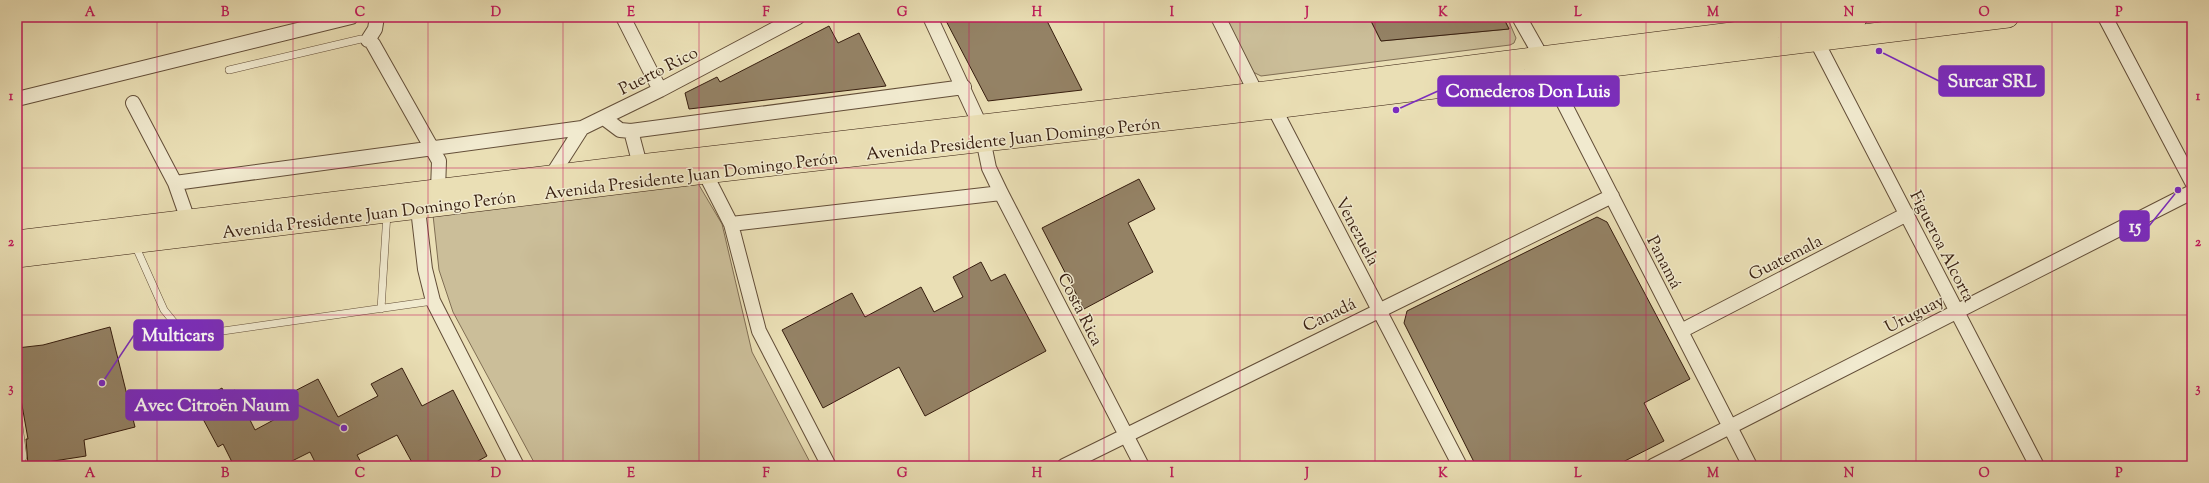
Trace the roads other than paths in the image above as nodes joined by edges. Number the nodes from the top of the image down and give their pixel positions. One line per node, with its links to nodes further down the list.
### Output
1 (351, 17): 18 (street)
2 (377, 17): 12 (street)
3 (623, 17): 16 (street)
4 (798, 17): 16 (street, Puerto Rico)
5 (930, 17): 15 (street)
6 (1218, 17): 17 (street, Venezuela)
7 (1519, 17): 13 (street, Panamá)
8 (1857, 17): 11 (main road, Avenida Presidente Juan Domingo Perón)
9 (2008, 17): 11 (main road, Avenida Presidente Juan Domingo Perón)
10 (2106, 17): 29 (street)
11 (1816, 27): 13 (main road, Avenida Presidente Juan Domingo Perón); 37 (street, Figueroa Alcorta)
12 (370, 42): 14 (lane); 25 (street)
13 (1545, 65): 17 (main road, Avenida Presidente Juan Domingo Perón); 20 (main road, Avenida Presidente Juan Domingo Perón); 34 (street, Panamá)
14 (229, 70)
15 (964, 87): 23 (street); 24 (street)
16 (660, 90): 21 (street, Puerto Rico)
17 (1256, 93): 20 (street, Venezuela); 24 (main road, Avenida Presidente Juan Domingo Perón)
18 (17, 99)
19 (133, 103): 30 (street)
20 (1274, 108): 24 (main road, Avenida Presidente Juan Domingo Perón); 45 (street, Venezuela)
21 (604, 118): 22 (street, Puerto Rico); 23 (street)
22 (582, 128): 25 (street, Puerto Rico); 28 (street)
23 (631, 131): 26 (street)
24 (982, 133): 26 (main road, Avenida Presidente Juan Domingo Perón); 27 (main road, Avenida Presidente Juan Domingo Perón); 33 (street, Costa Rica)
25 (431, 147): 30 (street, Puerto Rico); 31 (street)
26 (640, 165): 28 (main road, Avenida Presidente Juan Domingo Perón)
27 (705, 173): 35 (main road, Avenida Presidente Juan Domingo Perón); 39 (street)
28 (552, 175): 31 (main road, Avenida Presidente Juan Domingo Perón)
29 (2192, 182)
30 (175, 183): 38 (street)
31 (438, 190): 38 (main road, Avenida Presidente Juan Domingo Perón)
32 (2192, 192): 46 (street, Uruguay)
33 (1001, 193): 39 (street); 50 (street, Costa Rica)
34 (1612, 196): 45 (street, Canadá); 47 (street, Panamá)
35 (418, 209): 36 (main road, Avenida Presidente Juan Domingo Perón); 43 (street)
36 (387, 212): 41 (main road, Avenida Presidente Juan Domingo Perón); 44 (lane)
37 (1907, 214): 46 (street, Figueroa Alcorta); 47 (street, Guatemala)
38 (188, 220): 40 (main road, Avenida Presidente Juan Domingo Perón)
39 (731, 224): 53 (street)
40 (17, 241)
41 (135, 243): 42 (main road, Avenida Presidente Juan Domingo Perón); 44 (lane)
42 (17, 257)
43 (433, 301): 44 (lane); 52 (street)
44 (381, 309)
45 (1379, 309): 50 (street, Canadá); 56 (street, Venezuela)
46 (1956, 311): 49 (street, Uruguay); 59 (street, Figueroa Alcorta)
47 (1681, 331): 49 (street, Panamá)
48 (17, 410): 51 (lane)
49 (1730, 427): 57 (street, Uruguay); 58 (street, Panamá)
50 (1126, 435): 54 (street, Canadá); 55 (street, Costa Rica)
51 (19, 466)
52 (517, 466)
53 (829, 466)
54 (1064, 466)
55 (1142, 466)
56 (1460, 466)
57 (1653, 466)
58 (1750, 466)
59 (2037, 466)

